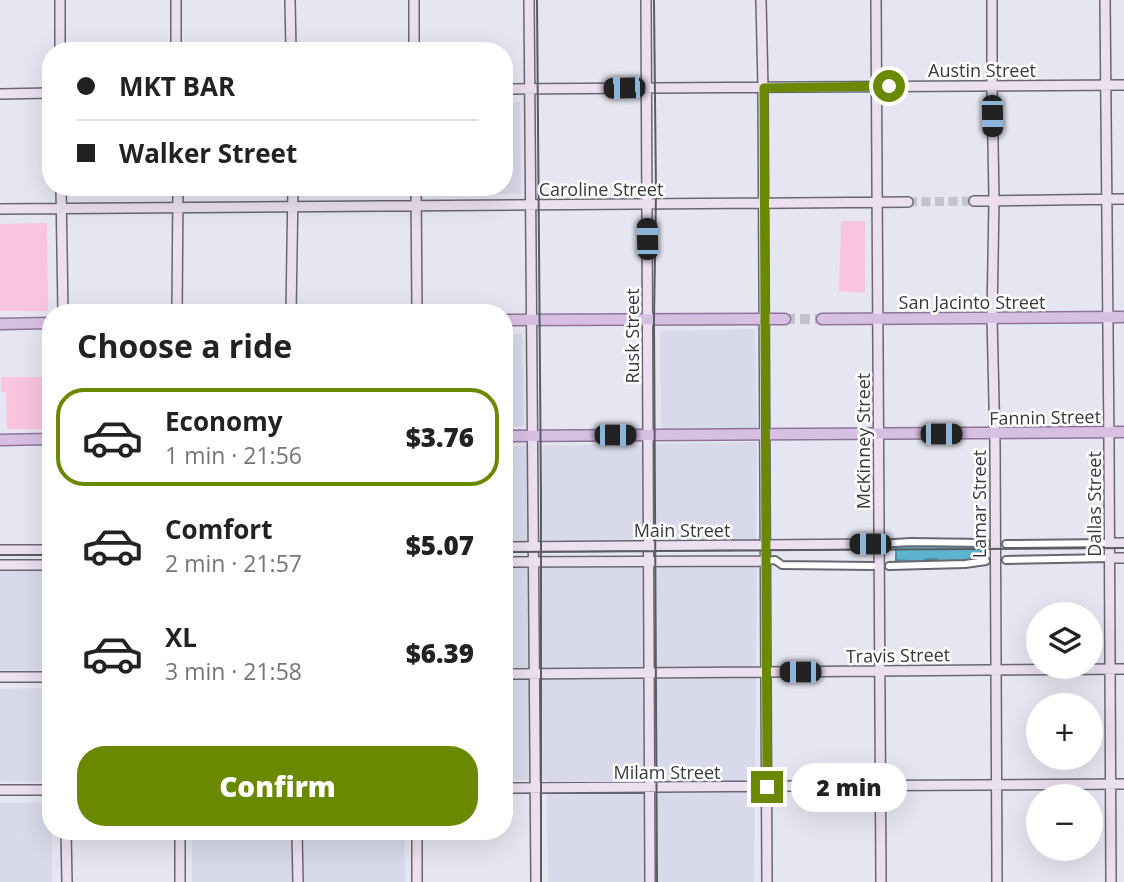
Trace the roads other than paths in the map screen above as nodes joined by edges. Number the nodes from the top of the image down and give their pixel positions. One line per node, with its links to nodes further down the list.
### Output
1 (60, 0): 11 (street)
2 (176, 0): 12 (street)
3 (290, 0): 13 (street)
4 (414, 0): 14 (street)
5 (529, 0): 22 (street)
6 (646, 0): 19 (street, Rusk Street)
7 (761, 0): 20 (street)
8 (876, 0): 17 (street, McKinney Street)
9 (992, 0): 18 (street, Lamar Street)
10 (1105, 0): 15 (street, Dallas Street)
11 (60, 42)
12 (176, 42)
13 (291, 42)
14 (414, 42)
15 (1106, 85): 16 (street, Austin Street); 18 (street, Austin Street); 29 (street, Dallas Street)
16 (1124, 85)
17 (877, 86): 18 (street, Austin Street); 20 (street, Austin Street); 34 (street, McKinney Street)
18 (992, 86): 31 (street, Lamar Street)
19 (646, 88): 20 (street, Austin Street); 22 (street, Austin Street); 35 (street, Rusk Street)
20 (764, 88): 36 (street)
21 (513, 89): 22 (street, Austin Street)
22 (530, 89): 37 (street)
23 (42, 93): 24 (street)
24 (0, 94)
25 (61, 196): 41 (street)
26 (178, 196): 40 (street)
27 (293, 196): 38 (street)
28 (416, 196): 39 (street)
29 (1107, 199): 30 (street); 31 (street); 51 (street, Dallas Street)
30 (1124, 199)
31 (994, 200): 32 (street); 47 (street, Lamar Street)
32 (974, 201)
33 (908, 202): 34 (street, Caroline Street)
34 (877, 203): 36 (street, Caroline Street); 50 (street, McKinney Street)
35 (647, 204): 36 (street, Caroline Street); 37 (street, Caroline Street); 52 (street, Rusk Street)
36 (764, 204): 53 (street)
37 (531, 205): 39 (street, Caroline Street); 56 (street)
38 (293, 206): 39 (street, Caroline Street); 40 (street, Caroline Street); 45 (street)
39 (416, 206): 46 (street)
40 (178, 207): 41 (street, Caroline Street); 44 (street)
41 (62, 208): 42 (street, Caroline Street); 43 (street)
42 (0, 209)
43 (63, 304)
44 (177, 304)
45 (290, 304)
46 (417, 304)
47 (992, 317): 50 (main road, San Jacinto Street); 51 (main road, San Jacinto Street); 62 (street, Lamar Street)
48 (1122, 317): 51 (main road, San Jacinto Street)
49 (822, 318): 50 (main road, San Jacinto Street)
50 (878, 318): 61 (street, McKinney Street)
51 (1108, 318): 59 (street, Dallas Street)
52 (648, 319): 53 (main road); 56 (main road); 63 (street, Rusk Street)
53 (764, 319): 54 (main road); 64 (street)
54 (785, 319)
55 (513, 320): 56 (main road)
56 (532, 320): 66 (street)
57 (42, 323): 58 (main road)
58 (0, 324)
59 (1109, 432): 60 (main road, Fannin Street); 62 (main road, Fannin Street); 70 (street, Dallas Street)
60 (1124, 432)
61 (879, 433): 62 (main road, Fannin Street); 64 (main road, Fannin Street); 72 (street, McKinney Street)
62 (995, 434): 94 (street, Lamar Street)
63 (648, 435): 64 (main road, Fannin Street); 66 (main road, Fannin Street); 76 (street, Rusk Street)
64 (765, 435): 74 (street)
65 (513, 436): 66 (main road, Fannin Street)
66 (533, 436): 75 (street)
67 (42, 439): 68 (main road)
68 (0, 440)
69 (986, 543): 72 (street, Main Street)
70 (1110, 543): 71 (street); 73 (street); 80 (street, Dallas Street)
71 (1124, 543)
72 (879, 544): 74 (street, Main Street); 95 (street, McKinney Street)
73 (1006, 544)
74 (765, 545): 76 (street, Main Street); 84 (street)
75 (534, 546): 76 (street, Main Street); 77 (street, Main Street); 87 (street)
76 (649, 546): 83 (street, Rusk Street)
77 (513, 547)
78 (0, 550): 79 (street)
79 (42, 550)
80 (1110, 558): 81 (street); 82 (street); 92 (street, Dallas Street)
81 (1124, 558)
82 (1006, 560)
83 (649, 561): 84 (street, Main Street); 87 (street, Main Street); 98 (street, Rusk Street)
84 (765, 561): 90 (street, Main Street); 96 (street)
85 (986, 561): 91 (street)
86 (513, 562): 87 (street, Main Street)
87 (534, 562): 97 (street)
88 (0, 565): 89 (street)
89 (42, 565)
90 (873, 566)
91 (889, 566)
92 (1110, 669): 93 (street, Travis Street); 94 (street, Travis Street); 103 (street, Dallas Street)
93 (1124, 669)
94 (996, 670): 95 (street, Travis Street); 102 (street, Lamar Street)
95 (880, 671): 96 (street, Travis Street); 105 (street, McKinney Street)
96 (766, 672): 98 (street, Travis Street); 106 (street)
97 (535, 673): 98 (street, Travis Street); 99 (street, Travis Street); 108 (street)
98 (649, 673): 109 (street, Rusk Street)
99 (513, 674)
100 (0, 677): 101 (street)
101 (42, 677)
102 (996, 785): 103 (street, Milam Street); 105 (street, Milam Street); 124 (street, Lamar Street)
103 (1110, 785): 104 (street, Milam Street); 125 (street, Dallas Street)
104 (1124, 785)
105 (881, 786): 106 (street, Milam Street); 123 (street, McKinney Street)
106 (767, 787): 109 (street, Milam Street); 122 (street)
107 (513, 788): 108 (street, Milam Street)
108 (535, 788): 109 (street, Milam Street); 120 (street)
109 (650, 788): 121 (street, Rusk Street)
110 (0, 790): 111 (street)
111 (42, 790)
112 (66, 840): 116 (street)
113 (180, 840): 117 (street)
114 (297, 840): 118 (street)
115 (417, 840): 119 (street)
116 (66, 882)
117 (180, 882)
118 (298, 882)
119 (417, 882)
120 (536, 882)
121 (650, 882)
122 (767, 882)
123 (881, 882)
124 (997, 882)
125 (1111, 882)

